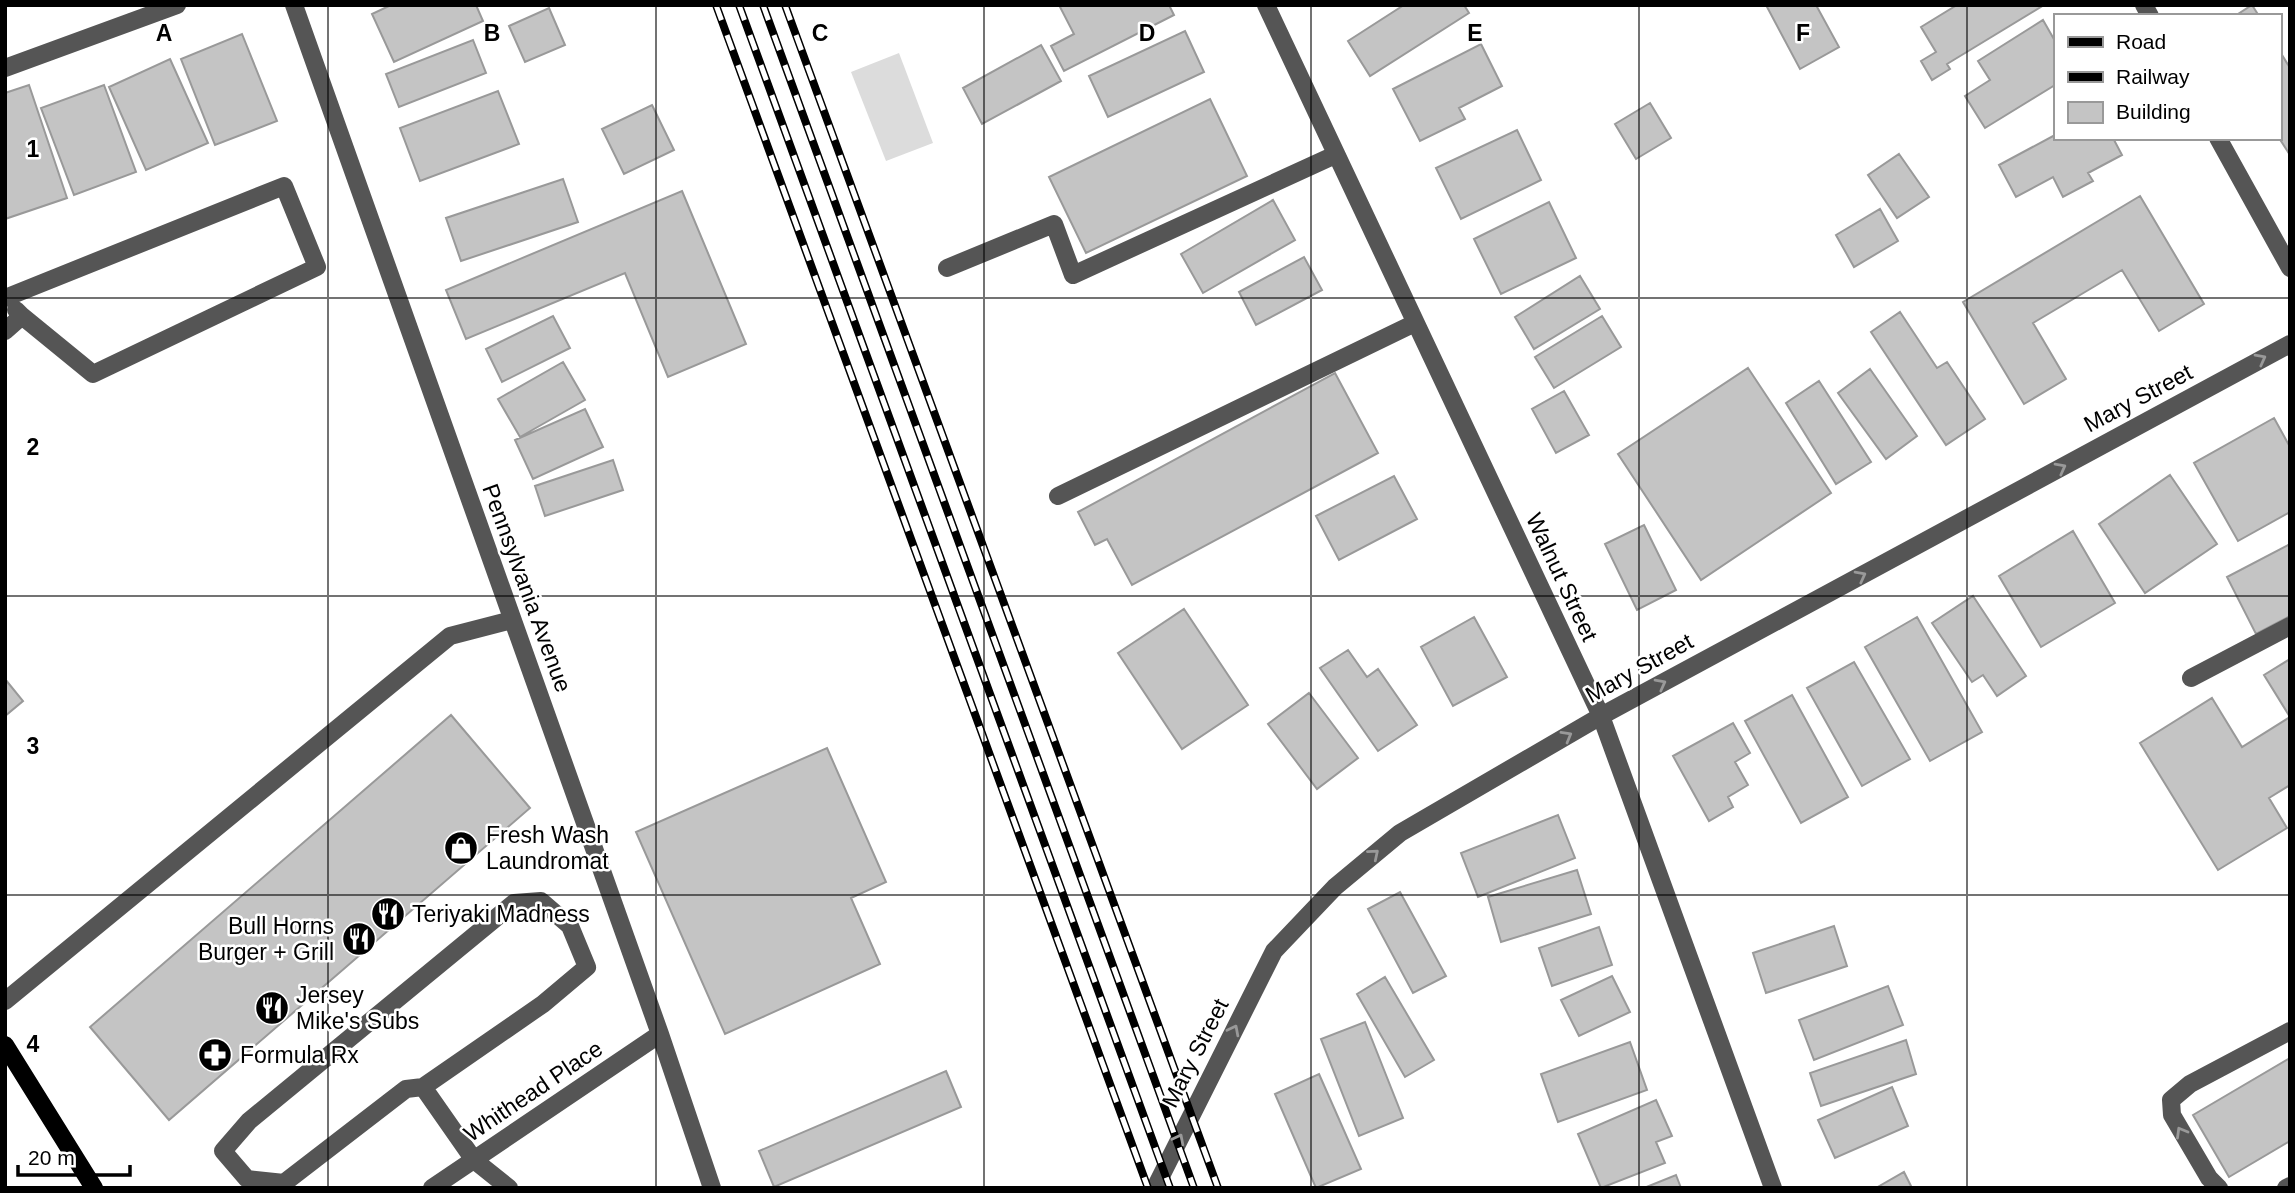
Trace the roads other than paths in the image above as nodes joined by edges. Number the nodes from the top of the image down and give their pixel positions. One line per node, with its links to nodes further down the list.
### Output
1 (177, 5): 4 (street)
2 (294, 5): 15 (street, Pennsylvania Avenue)
3 (1266, 5): 6 (street, Walnut Street)
4 (5, 68)
5 (2219, 140): 8 (street)
6 (1335, 155): 7 (street); 11 (street, Walnut Street)
7 (947, 268)
8 (2290, 268)
9 (5, 299): 10 (street); 10 (street)
10 (22, 316): 12 (street)
11 (1415, 323): 14 (street); 18 (street, Walnut Street)
12 (5, 331)
13 (2290, 344): 18 (street, Mary Street, one-way to 13)
14 (1058, 496)
15 (512, 620): 19 (street); 21 (street, Pennsylvania Avenue)
16 (2290, 626): 17 (street)
17 (2190, 678)
18 (1601, 716): 29 (street, Mary Street, one-way to 18); 30 (street, Walnut Street)
19 (5, 1001)
20 (2290, 1031): 31 (street, one-way to 20)
21 (660, 1034): 24 (street, Whithead Place); 28 (street, Pennsylvania Avenue)
22 (5, 1045): 25 (main road)
23 (424, 1087): 23 (street); 24 (street)
24 (474, 1160): 26 (street, Whithead Place); 27 (street)
25 (94, 1188)
26 (432, 1188)
27 (509, 1188)
28 (712, 1188)
29 (1155, 1188)
30 (1773, 1188)
31 (2220, 1188)

